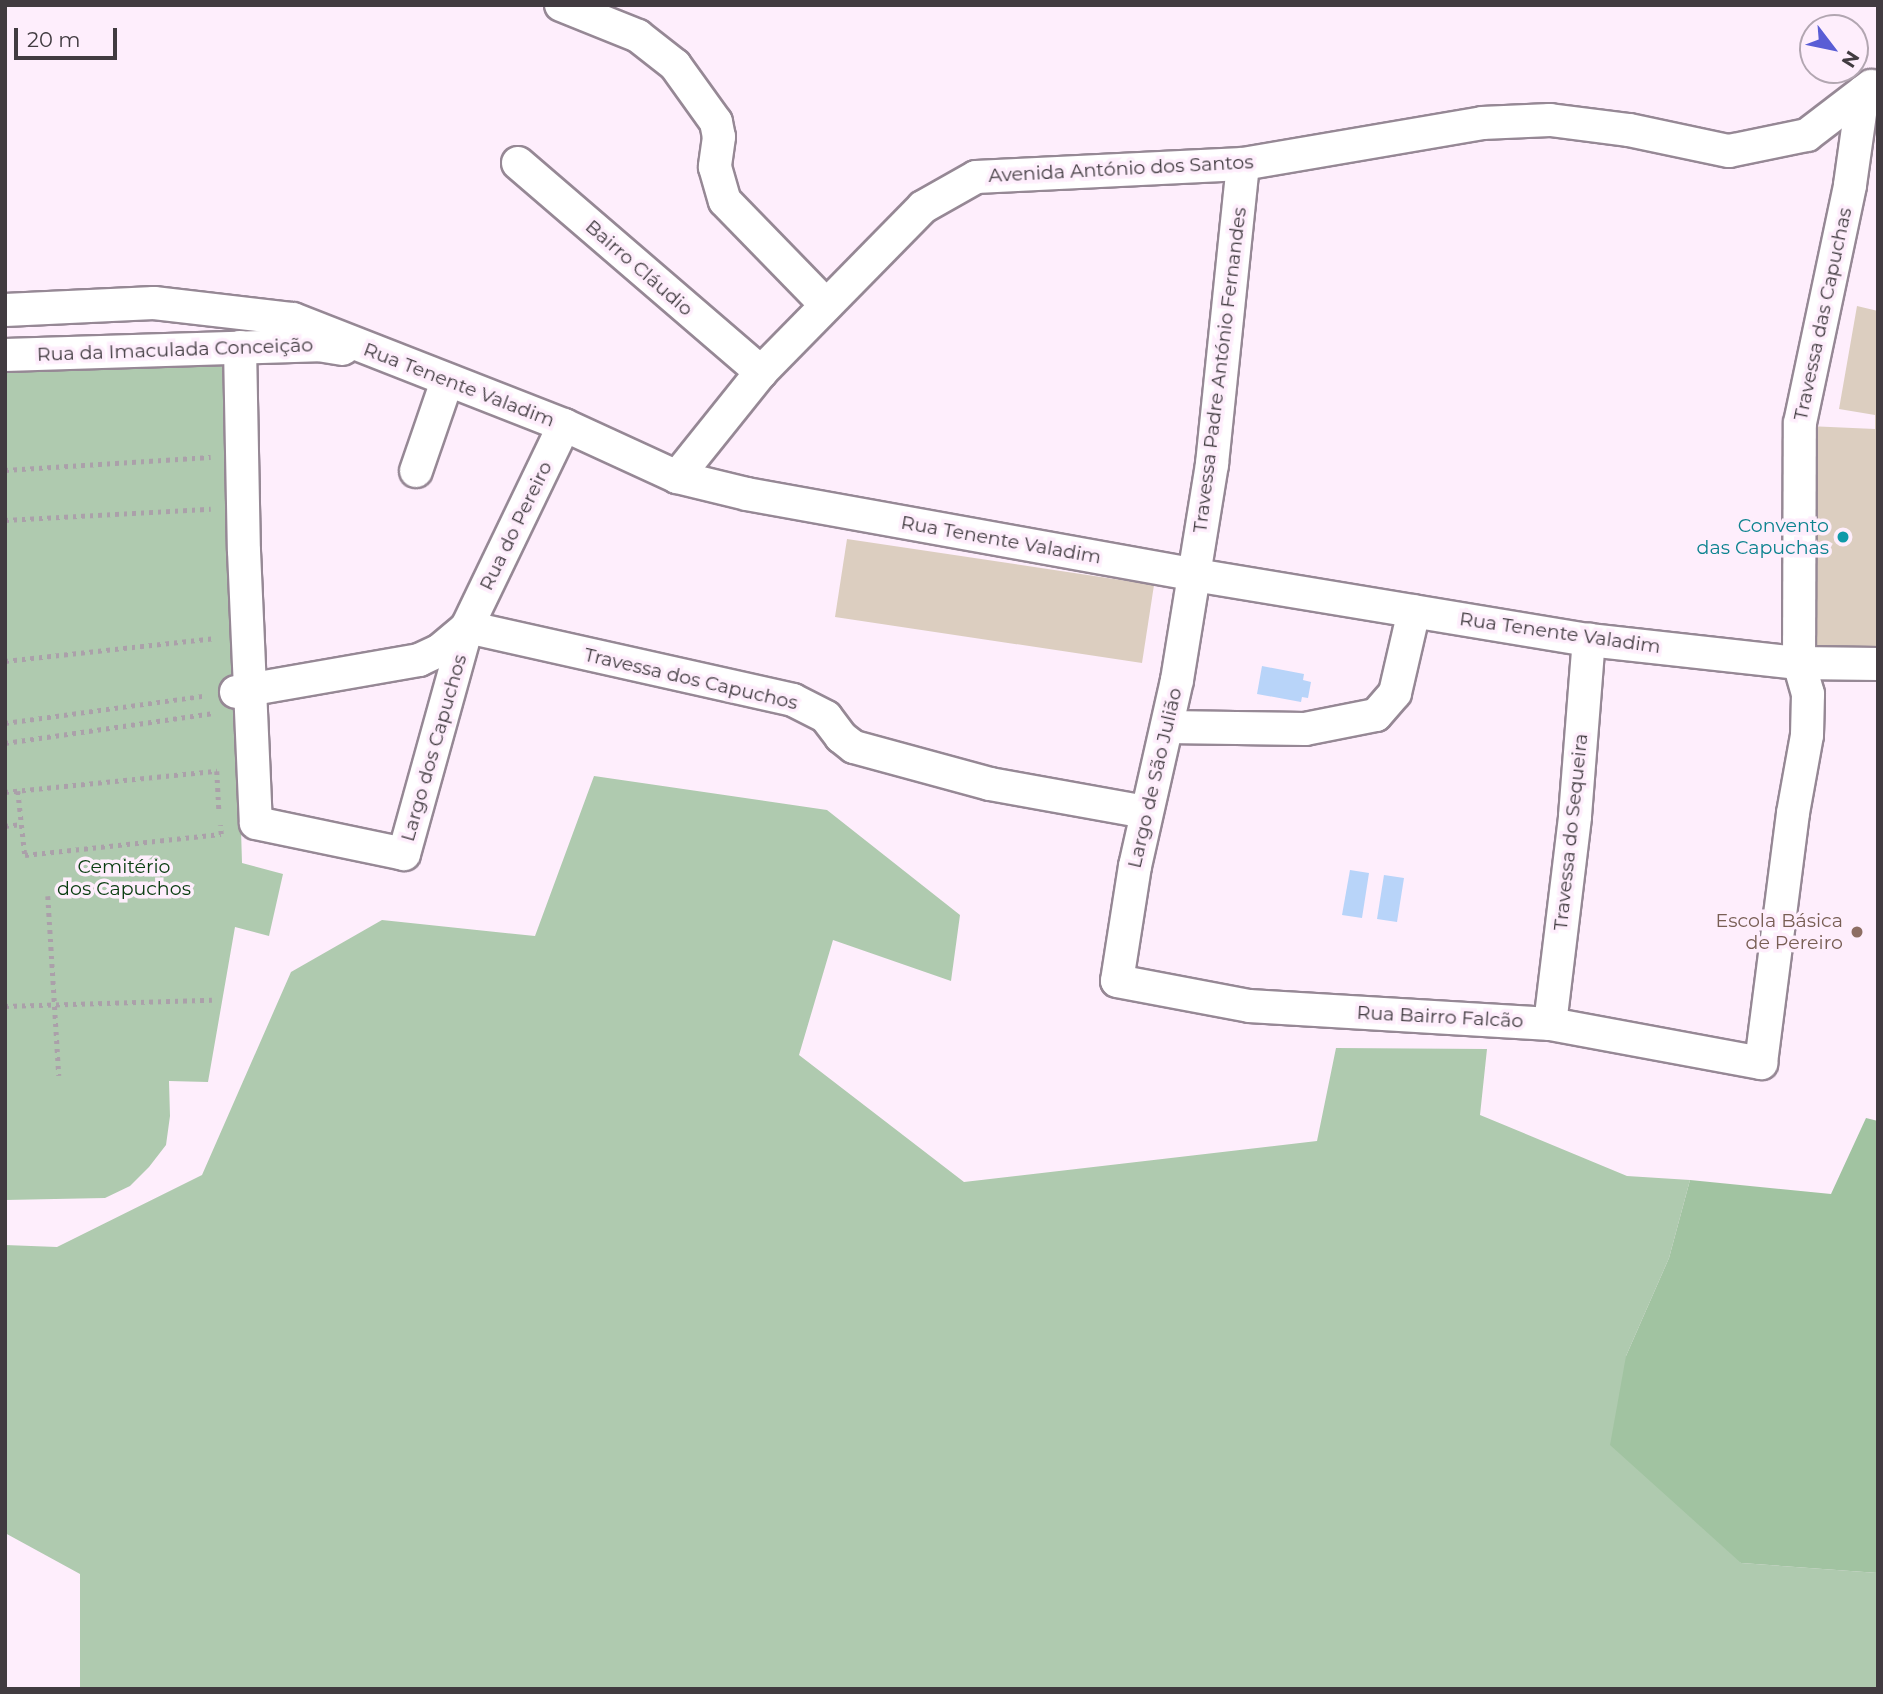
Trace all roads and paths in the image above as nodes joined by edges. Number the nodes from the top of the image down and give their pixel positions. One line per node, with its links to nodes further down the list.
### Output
1 (561, 5): 5 (street)
2 (1870, 87): 4 (street, Avenida António dos Santos); 25 (street, Travessa das Capuchas)
3 (518, 163): 10 (street, Bairro Cláudio)
4 (1243, 164): 5 (street, Avenida António dos Santos); 19 (street, Travessa Padre António Fernandes)
5 (826, 305): 10 (street, Avenida António dos Santos)
6 (5, 310): 9 (street, Rua Tenente Valadim)
7 (240, 347): 8 (street, Rua da Imaculada Conceição); 9 (street, Rua da Imaculada Conceição); 27 (street, Largo dos Capuchos)
8 (5, 355)
9 (386, 357): 11 (street, Rua Tenente Valadim)
10 (761, 372): 16 (street, Avenida António dos Santos)
11 (447, 381): 12 (street, Rua Tenente Valadim); 15 (street)
12 (564, 425): 16 (street, Rua Tenente Valadim); 21 (street, Rua do Pereiro)
13 (214, 445): 14 (path)
14 (5, 470)
15 (416, 471)
16 (677, 477): 19 (street, Rua Tenente Valadim)
17 (217, 509): 18 (path)
18 (5, 520)
19 (1195, 575): 20 (street, Rua Tenente Valadim); 29 (street, Largo de São Julião)
20 (1414, 611): 23 (street, Rua Tenente Valadim); 29 (street)
21 (467, 627): 27 (street, Largo dos Capuchos); 27 (street, Largo dos Capuchos); 33 (street, Travessa dos Capuchos)
22 (222, 637): 24 (path)
23 (1589, 640): 25 (street, Rua Tenente Valadim); 41 (street, Travessa do Sequeira)
24 (5, 661)
25 (1799, 663): 26 (street, Rua Tenente Valadim); 42 (street, Travessa das Capuchas)
26 (1878, 664)
27 (234, 697): 28 (path); 30 (path)
28 (5, 723)
29 (1167, 727): 33 (street, Largo de São Julião)
30 (5, 743)
31 (18, 791): 32 (path); 34 (path); 34 (path)
32 (5, 792)
33 (1146, 812): 37 (street, Largo de São Julião)
34 (22, 824): 35 (path)
35 (5, 826)
36 (48, 897): 39 (path)
37 (1117, 981): 41 (street, Rua Bairro Falcão)
38 (212, 1000): 39 (path)
39 (55, 1005): 40 (path); 43 (path)
40 (5, 1006)
41 (1550, 1024): 42 (street, Rua Bairro Falcão)
42 (1760, 1063)
43 (59, 1076)

